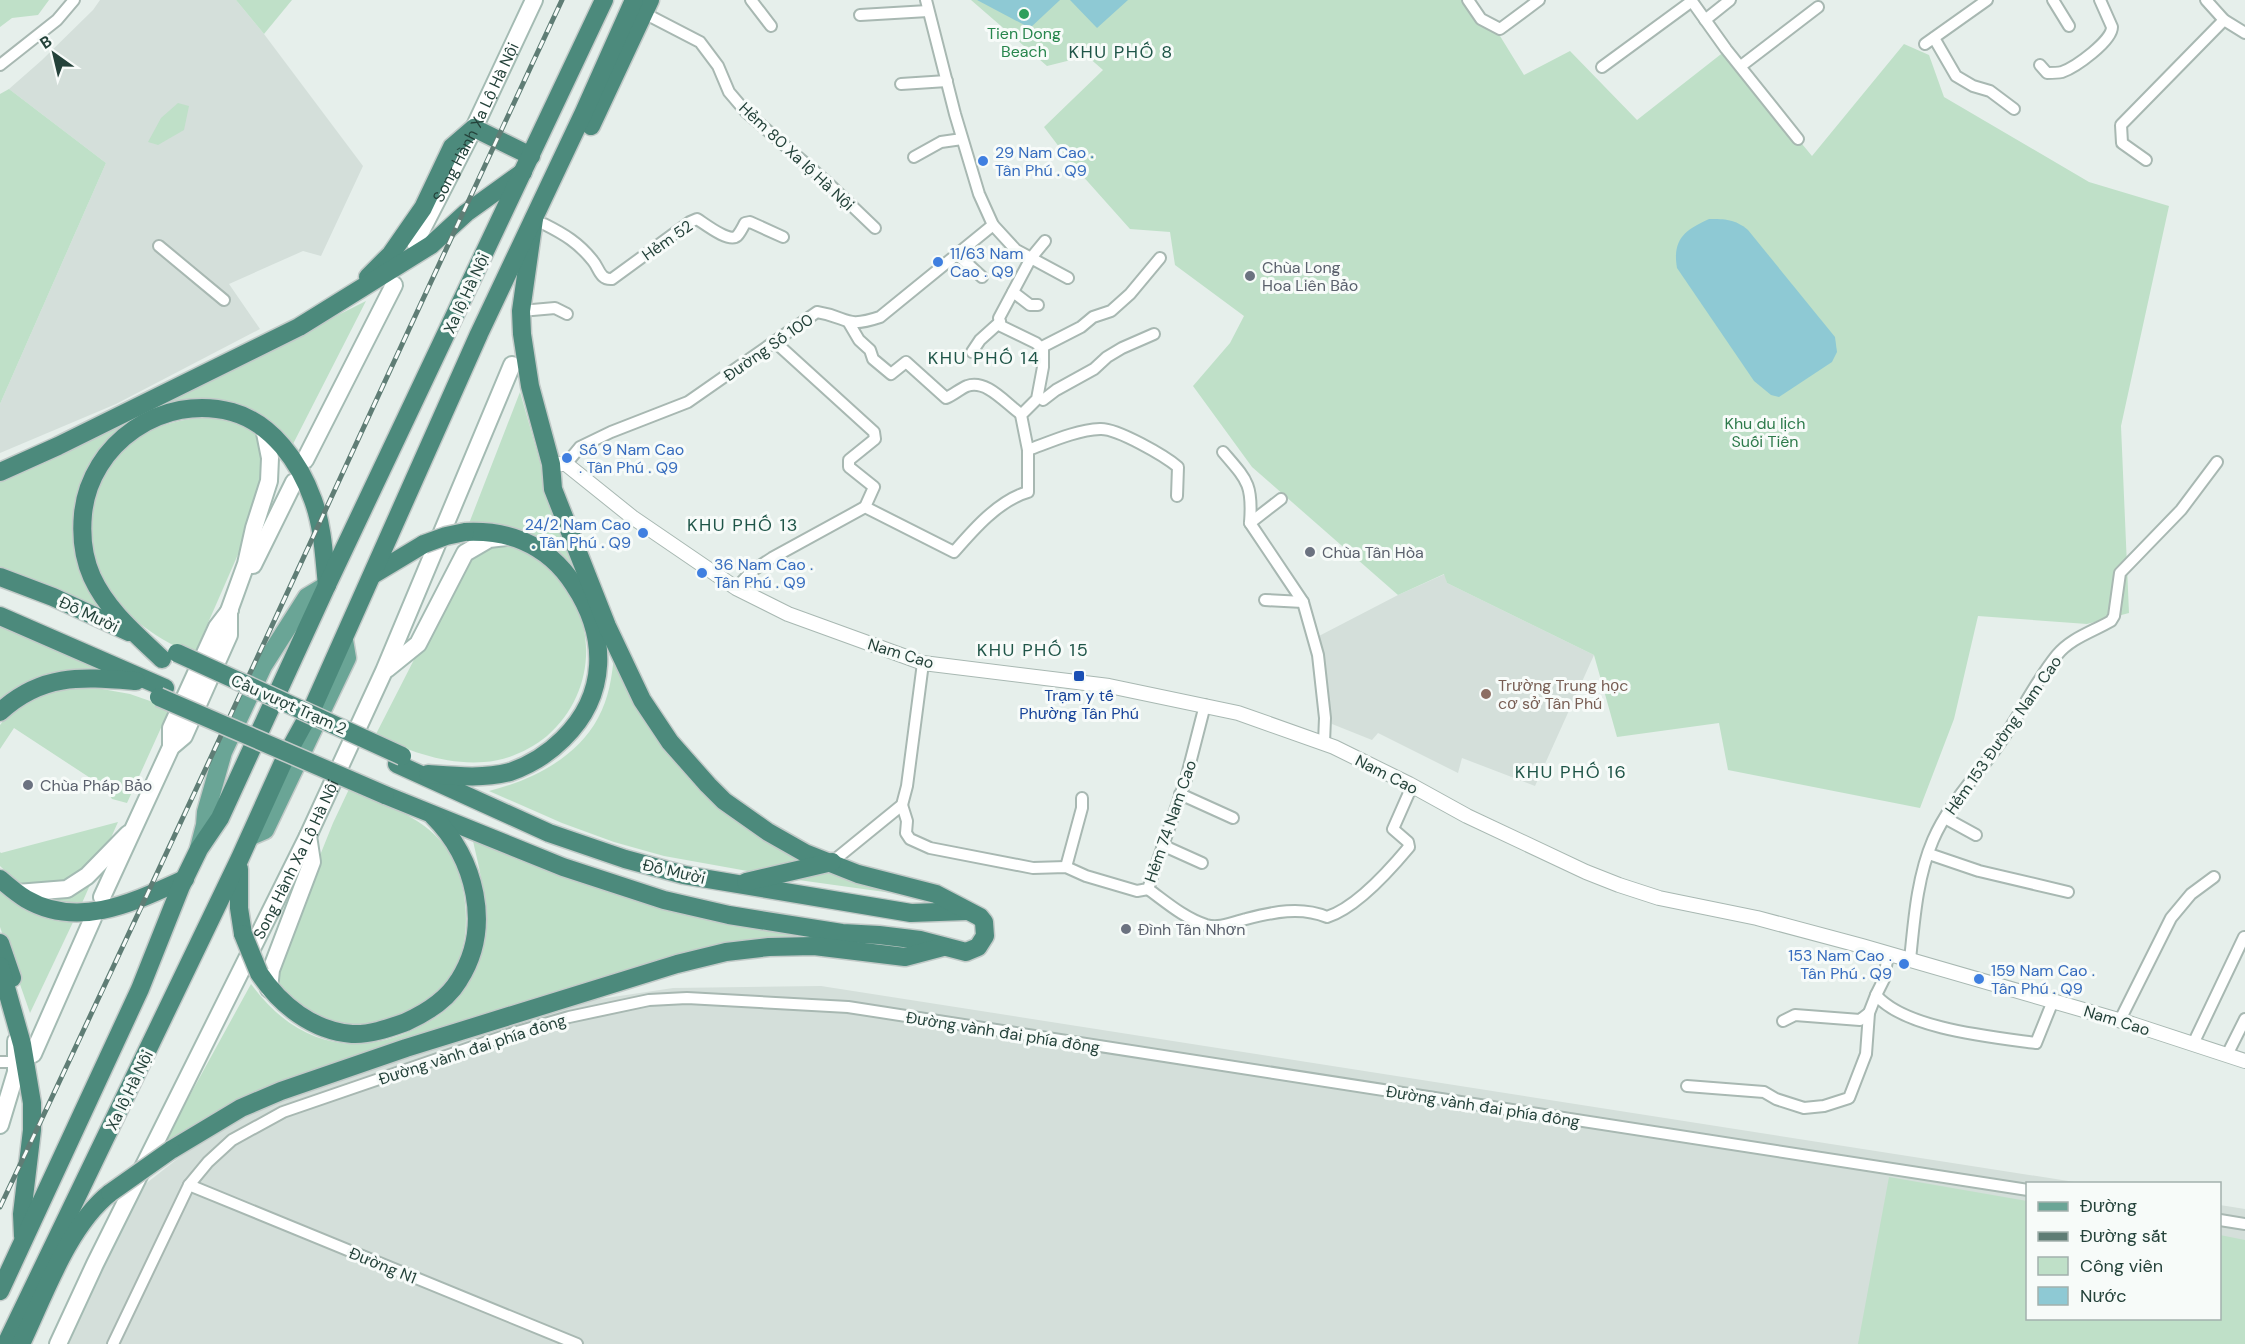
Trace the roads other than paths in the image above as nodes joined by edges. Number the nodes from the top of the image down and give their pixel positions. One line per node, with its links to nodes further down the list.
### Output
1 (74, 0): 22 (street)
2 (534, 0): 31 (main road, Song Hành Xa Lộ Hà Nội)
3 (604, 0): 36 (highway, Xa lộ Hà Nội)
4 (751, 0): 19 (street)
5 (1468, 0): 6 (street)
6 (1539, 0)
7 (1730, 0): 17 (street)
8 (1988, 0): 29 (street)
9 (2053, 0): 20 (street)
10 (2100, 0): 23 (street)
11 (2206, 0): 18 (street)
12 (1692, 1): 17 (street); 25 (street)
13 (643, 4): 28 (highway, Xa lộ Hà Nội); 30 (highway, Xa lộ Hà Nội); 39 (street, Hẻm 80 Xa lộ Hà Nội)
14 (927, 6): 16 (street); 26 (street)
15 (1818, 7): 24 (street)
16 (861, 15)
17 (1705, 20): 24 (street)
18 (2224, 20): 21 (street); 35 (street)
19 (771, 26)
20 (2069, 26)
21 (2245, 33)
22 (0, 65)
23 (2040, 65)
24 (1740, 66): 33 (street)
25 (1602, 67)
26 (947, 81): 27 (street); 32 (street)
27 (901, 84)
28 (607, 91): 30 (highway); 37 (highway, Xa lộ Hà Nội)
29 (2014, 109)
30 (584, 112): 37 (highway, Xa lộ Hà Nội)
31 (474, 128): 36 (highway); 42 (main road, Song Hành Xa Lộ Hà Nội); 53 (highway)
32 (963, 138): 34 (street); 38 (street)
33 (1798, 139)
34 (914, 157)
35 (2146, 160)
36 (528, 164): 53 (highway); 84 (highway, Xa lộ Hà Nội)
37 (539, 221): 40 (street, Hẻm 52); 45 (highway); 59 (highway, Xa lộ Hà Nội)
38 (993, 225): 44 (street, Đường Số 100); 46 (street)
39 (875, 228)
40 (783, 237)
41 (1045, 241): 46 (street)
42 (415, 243)
43 (159, 246): 52 (street)
44 (957, 254): 48 (street); 58 (street, Đường Số 100)
45 (528, 257): 55 (highway); 59 (highway, Xa lộ Hà Nội)
46 (1031, 258): 49 (street); 51 (street)
47 (1160, 258): 63 (street)
48 (982, 277)
49 (1068, 278)
50 (394, 285): 71 (main road)
51 (1013, 292): 54 (street); 57 (street)
52 (224, 300)
53 (341, 303): 61 (highway)
54 (1038, 305)
55 (521, 311): 56 (street); 74 (highway)
56 (567, 314)
57 (1000, 322): 63 (street); 64 (street)
58 (849, 323): 62 (street, Đường Số 100); 67 (street)
59 (479, 334): 82 (highway, Xa lộ Hà Nội)
60 (1154, 334): 66 (street)
61 (280, 337): 73 (highway); 75 (highway)
62 (775, 342): 74 (street, Đường Số 100); 79 (street)
63 (1040, 348): 66 (street)
64 (972, 352)
65 (512, 365): 94 (main road, Song Hành Xa Lộ Hà Nội)
66 (1040, 399): 67 (street)
67 (1021, 414): 69 (street)
68 (264, 428): 84 (highway); 89 (main road); 91 (highway)
69 (1028, 450): 77 (street); 79 (street)
70 (1223, 452): 80 (street)
71 (305, 460)
72 (2217, 462): 110 (street, Hẻm 153 Đường Nam Cao)
73 (0, 464)
74 (558, 464): 86 (street, Nam Cao); 118 (highway)
75 (0, 472)
76 (294, 482): 89 (main road)
77 (1177, 496)
78 (1281, 499): 80 (street)
79 (865, 507): 86 (street)
80 (1250, 523): 88 (street)
81 (510, 537): 82 (highway, bridge); 94 (main road); 101 (highway)
82 (374, 574): 117 (highway, Xa lộ Hà Nội)
83 (0, 577): 91 (highway, Đỗ Mười)
84 (327, 585): 115 (highway, Xa lộ Hà Nội); 115 (main road, Xa lộ Hà Nội)
85 (0, 588): 92 (highway, Đỗ Mười)
86 (736, 588): 93 (street, Nam Cao)
87 (1265, 600): 88 (street)
88 (1303, 602): 98 (street)
89 (229, 611): 111 (main road)
90 (0, 616): 95 (highway)
91 (138, 636): 92 (highway, Đỗ Mười)
92 (171, 659): 99 (highway, Cầu vượt Trạm 2)
93 (923, 663): 96 (street, Nam Cao); 107 (street)
94 (384, 671): 113 (main road, Song Hành Xa Lộ Hà Nội)
95 (158, 689): 97 (highway); 103 (highway)
96 (1205, 705): 98 (street, Nam Cao); 104 (street, Hẻm 74 Nam Cao)
97 (0, 712)
98 (1324, 743): 102 (street, Nam Cao)
99 (399, 760): 100 (highway, Đỗ Mười); 101 (highway, Đỗ Mười)
100 (419, 774): 101 (highway); 125 (highway, Đỗ Mười)
101 (446, 775): 124 (highway, Đỗ Mười)
102 (1412, 786): 126 (street); 136 (street, Nam Cao)
103 (387, 790): 105 (highway, Đỗ Mười); 108 (highway, Đỗ Mười)
104 (1180, 794): 109 (street); 114 (street, Hẻm 74 Nam Cao)
105 (410, 795): 108 (highway); 132 (highway, Đỗ Mười)
106 (1082, 798): 120 (street)
107 (902, 805): 118 (street); 120 (street)
108 (428, 812): 132 (highway, Đỗ Mười); 139 (highway)
109 (1233, 818)
110 (1945, 818): 112 (street); 116 (street, Hẻm 153 Đường Nam Cao)
111 (133, 830): 128 (main road); 129 (main road)
112 (1976, 835)
113 (308, 836): 139 (main road); 163 (main road, Song Hành Xa Lộ Hà Nội)
114 (1162, 845): 119 (street); 126 (street, Hẻm 74 Nam Cao)
115 (199, 849): 123 (highway, Xa lộ Hà Nội)
116 (1929, 854): 127 (street); 137 (street, Hẻm 153 Đường Nam Cao)
117 (240, 858): 139 (highway, bridge); 161 (highway, Xa lộ Hà Nội)
118 (832, 862): 124 (highway); 130 (highway)
119 (1202, 863)
120 (1066, 867): 126 (street, Hẻm 74 Nam Cao)
121 (2214, 877): 145 (street)
122 (0, 879): 128 (highway)
123 (185, 879): 128 (highway); 159 (highway, Xa lộ Hà Nội)
124 (758, 880): 125 (highway); 130 (highway, Đỗ Mười)
125 (732, 884): 130 (highway, Đỗ Mười)
126 (1148, 889)
127 (2068, 892)
128 (17, 893)
129 (102, 897)
130 (960, 906): 135 (highway, Đỗ Mười)
131 (93, 918): 148 (main road)
132 (879, 934): 135 (highway, Đỗ Mười)
133 (2244, 937): 147 (street)
134 (0, 943): 148 (highway)
135 (944, 946): 162 (highway, bridge)
136 (1888, 954): 137 (street, Nam Cao); 140 (street)
137 (1910, 960): 141 (street, Nam Cao)
138 (0, 966): 143 (highway)
139 (264, 981)
140 (1876, 995): 141 (street); 142 (street)
141 (2053, 1001): 145 (street, Nam Cao)
142 (1869, 1012): 146 (street); 152 (street)
143 (16, 1017): 148 (highway); 151 (main road)
144 (2245, 1019): 149 (street)
145 (2120, 1020): 147 (street, Nam Cao)
146 (1783, 1021)
147 (2193, 1044): 149 (street, Nam Cao)
148 (27, 1049): 159 (highway)
149 (2227, 1055): 150 (street, Nam Cao)
150 (2245, 1061)
151 (8, 1062): 154 (main road)
152 (1687, 1086)
153 (18, 1088): 154 (main road)
154 (0, 1126)
155 (189, 1185): 156 (street, Đường vành đai phía đông); 164 (street, Đường vành đai phía đông); 165 (street, Đường N1)
156 (2026, 1190)
157 (2221, 1220): 158 (street)
158 (2245, 1224)
159 (24, 1240): 160 (highway, Xa lộ Hà Nội)
160 (0, 1290)
161 (6, 1344)
162 (21, 1344)
163 (58, 1344)
164 (113, 1344)
165 (577, 1344)

